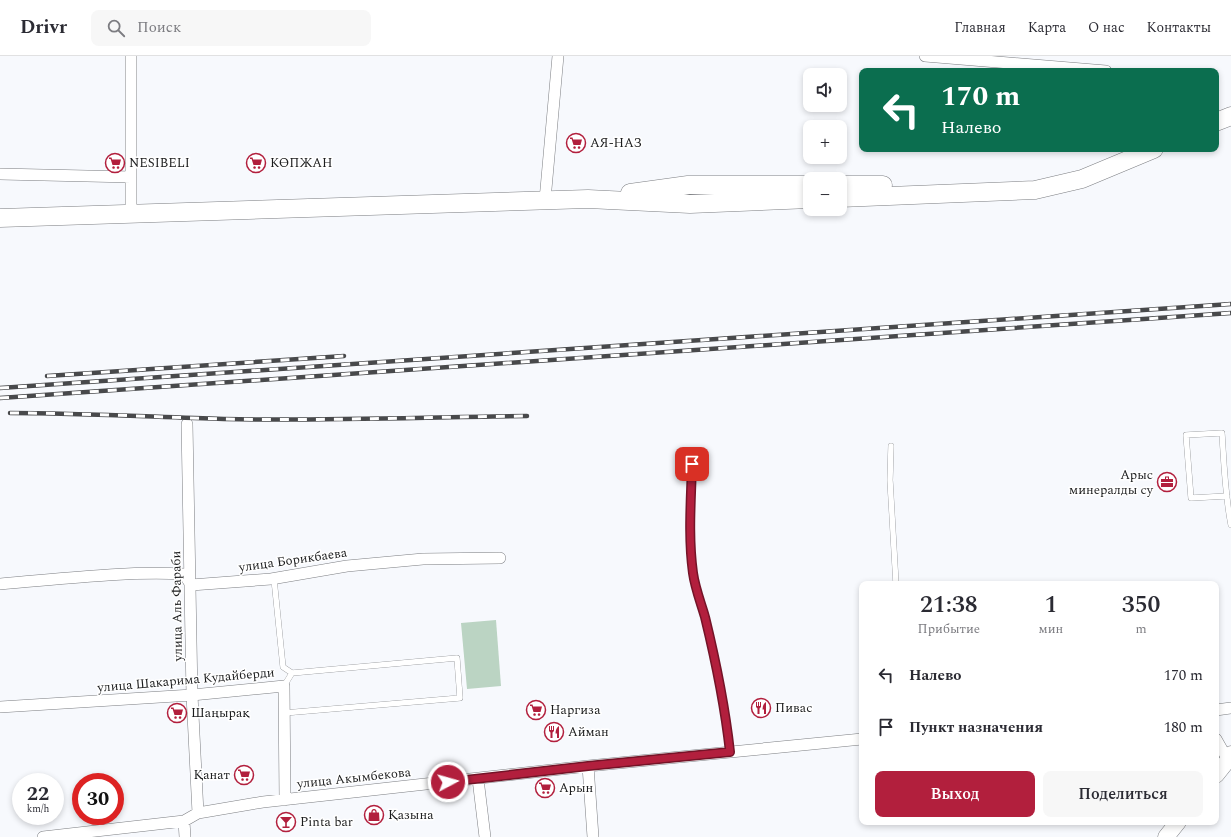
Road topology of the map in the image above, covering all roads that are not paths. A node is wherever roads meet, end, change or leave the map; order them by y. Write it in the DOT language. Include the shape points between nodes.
graph roads {
  1 [pos="131,56"];
  2 [pos="558,56"];
  3 [pos="925,56"];
  4 [pos="1070,68"];
  5 [pos="1231,116"];
  6 [pos="1219,121"];
  7 [pos="1147,152"];
  8 [pos="0,174"];
  9 [pos="131,177"];
  10 [pos="688,185"];
  11 [pos="803,185"];
  12 [pos="847,185"];
  13 [pos="989,192"];
  14 [pos="847,198"];
  15 [pos="588,199"];
  16 [pos="803,199"];
  17 [pos="545,200"];
  18 [pos="690,204"];
  19 [pos="131,213"];
  20 [pos="0,218"];
  21 [pos="188,424"];
  22 [pos="891,446"];
  23 [pos="697,452"];
  24 [pos="1227,496"];
  25 [pos="1231,525"];
  26 [pos="500,558"];
  27 [pos="274,579"];
  28 [pos="896,581"];
  29 [pos="0,584"];
  30 [pos="191,585"];
  31 [pos="292,673"];
  32 [pos="284,686"];
  33 [pos="192,695"];
  34 [pos="0,707"];
  35 [pos="1231,708"];
  36 [pos="1219,710"];
  37 [pos="284,713"];
  38 [pos="859,739"];
  39 [pos="1219,743"];
  40 [pos="730,752"];
  41 [pos="1230,759"];
  42 [pos="588,766"];
  43 [pos="1219,772"];
  44 [pos="478,778"];
  45 [pos="285,800"];
  46 [pos="198,813"];
  47 [pos="184,821"];
  48 [pos="43,837"];
  49 [pos="185,837"];
  50 [pos="485,837"];
  51 [pos="593,837"];
  1 -- 9 [label="street"];
  2 -- 17 [label="street"];
  3 -- 4 [label="street"];
  5 -- 6 [label="main road"];
  7 -- 13 [label="main road" via="1082,178 1035,190"];
  8 -- 9 [label="street"];
  9 -- 19 [label="street"];
  10 -- 11 [label="main road"];
  10 -- 15 [label="main road"];
  10 -- 18 [label="main road" via="683,191 683,198"];
  12 -- 13 [label="main road" via="941,184"];
  13 -- 14 [label="main road"];
  15 -- 17 [label="main road"];
  15 -- 18 [label="main road"];
  16 -- 18 [label="main road"];
  17 -- 19 [label="main road"];
  19 -- 20 [label="main road"];
  21 -- 30 [label="street, улица Аль Фараби"];
  22 -- 28 [label="lane" via="890,480"];
  23 -- 40 [label="lane" via="692,464 690,521 693,574 717,671"];
  24 -- 24 [label="lane" via="1222,433 1186,436 1191,498"];
  24 -- 25 [label="lane"];
  26 -- 27 [label="street, улица Борикбаева" via="423,559 347,566"];
  27 -- 30 [label="street, улица Борикбаева"];
  27 -- 31 [label="lane" via="283,667"];
  29 -- 30 [label="street" via="159,573 184,574"];
  30 -- 33 [label="street, улица Аль Фараби"];
  31 -- 32 [label="lane"];
  31 -- 37 [label="lane" via="457,658 460,698"];
  32 -- 33 [label="street, улица Шакарима Кудайберди"];
  32 -- 37 [label="street, улица Шакарима Кудайберди"];
  33 -- 34 [label="street, улица Шакарима Кудайберди"];
  33 -- 46 [label="street, улица Аль Фараби"];
  35 -- 36 [label="street"];
  37 -- 45 [label="street, улица Шакарима Кудайберди"];
  38 -- 40 [label="street, улица Акымбекова"];
  39 -- 41 [label="street"];
  40 -- 42 [label="street, улица Акымбекова"];
  41 -- 43 [label="main road"];
  42 -- 44 [label="street, улица Акымбекова"];
  42 -- 51 [label="street"];
  44 -- 45 [label="street, улица Акымбекова"];
  44 -- 50 [label="street"];
  45 -- 46 [label="street, улица Акымбекова"];
  46 -- 47 [label="street, улица Акымбекова"];
  47 -- 48 [label="street, улица Акымбекова"];
  47 -- 49 [label="street"];
}
